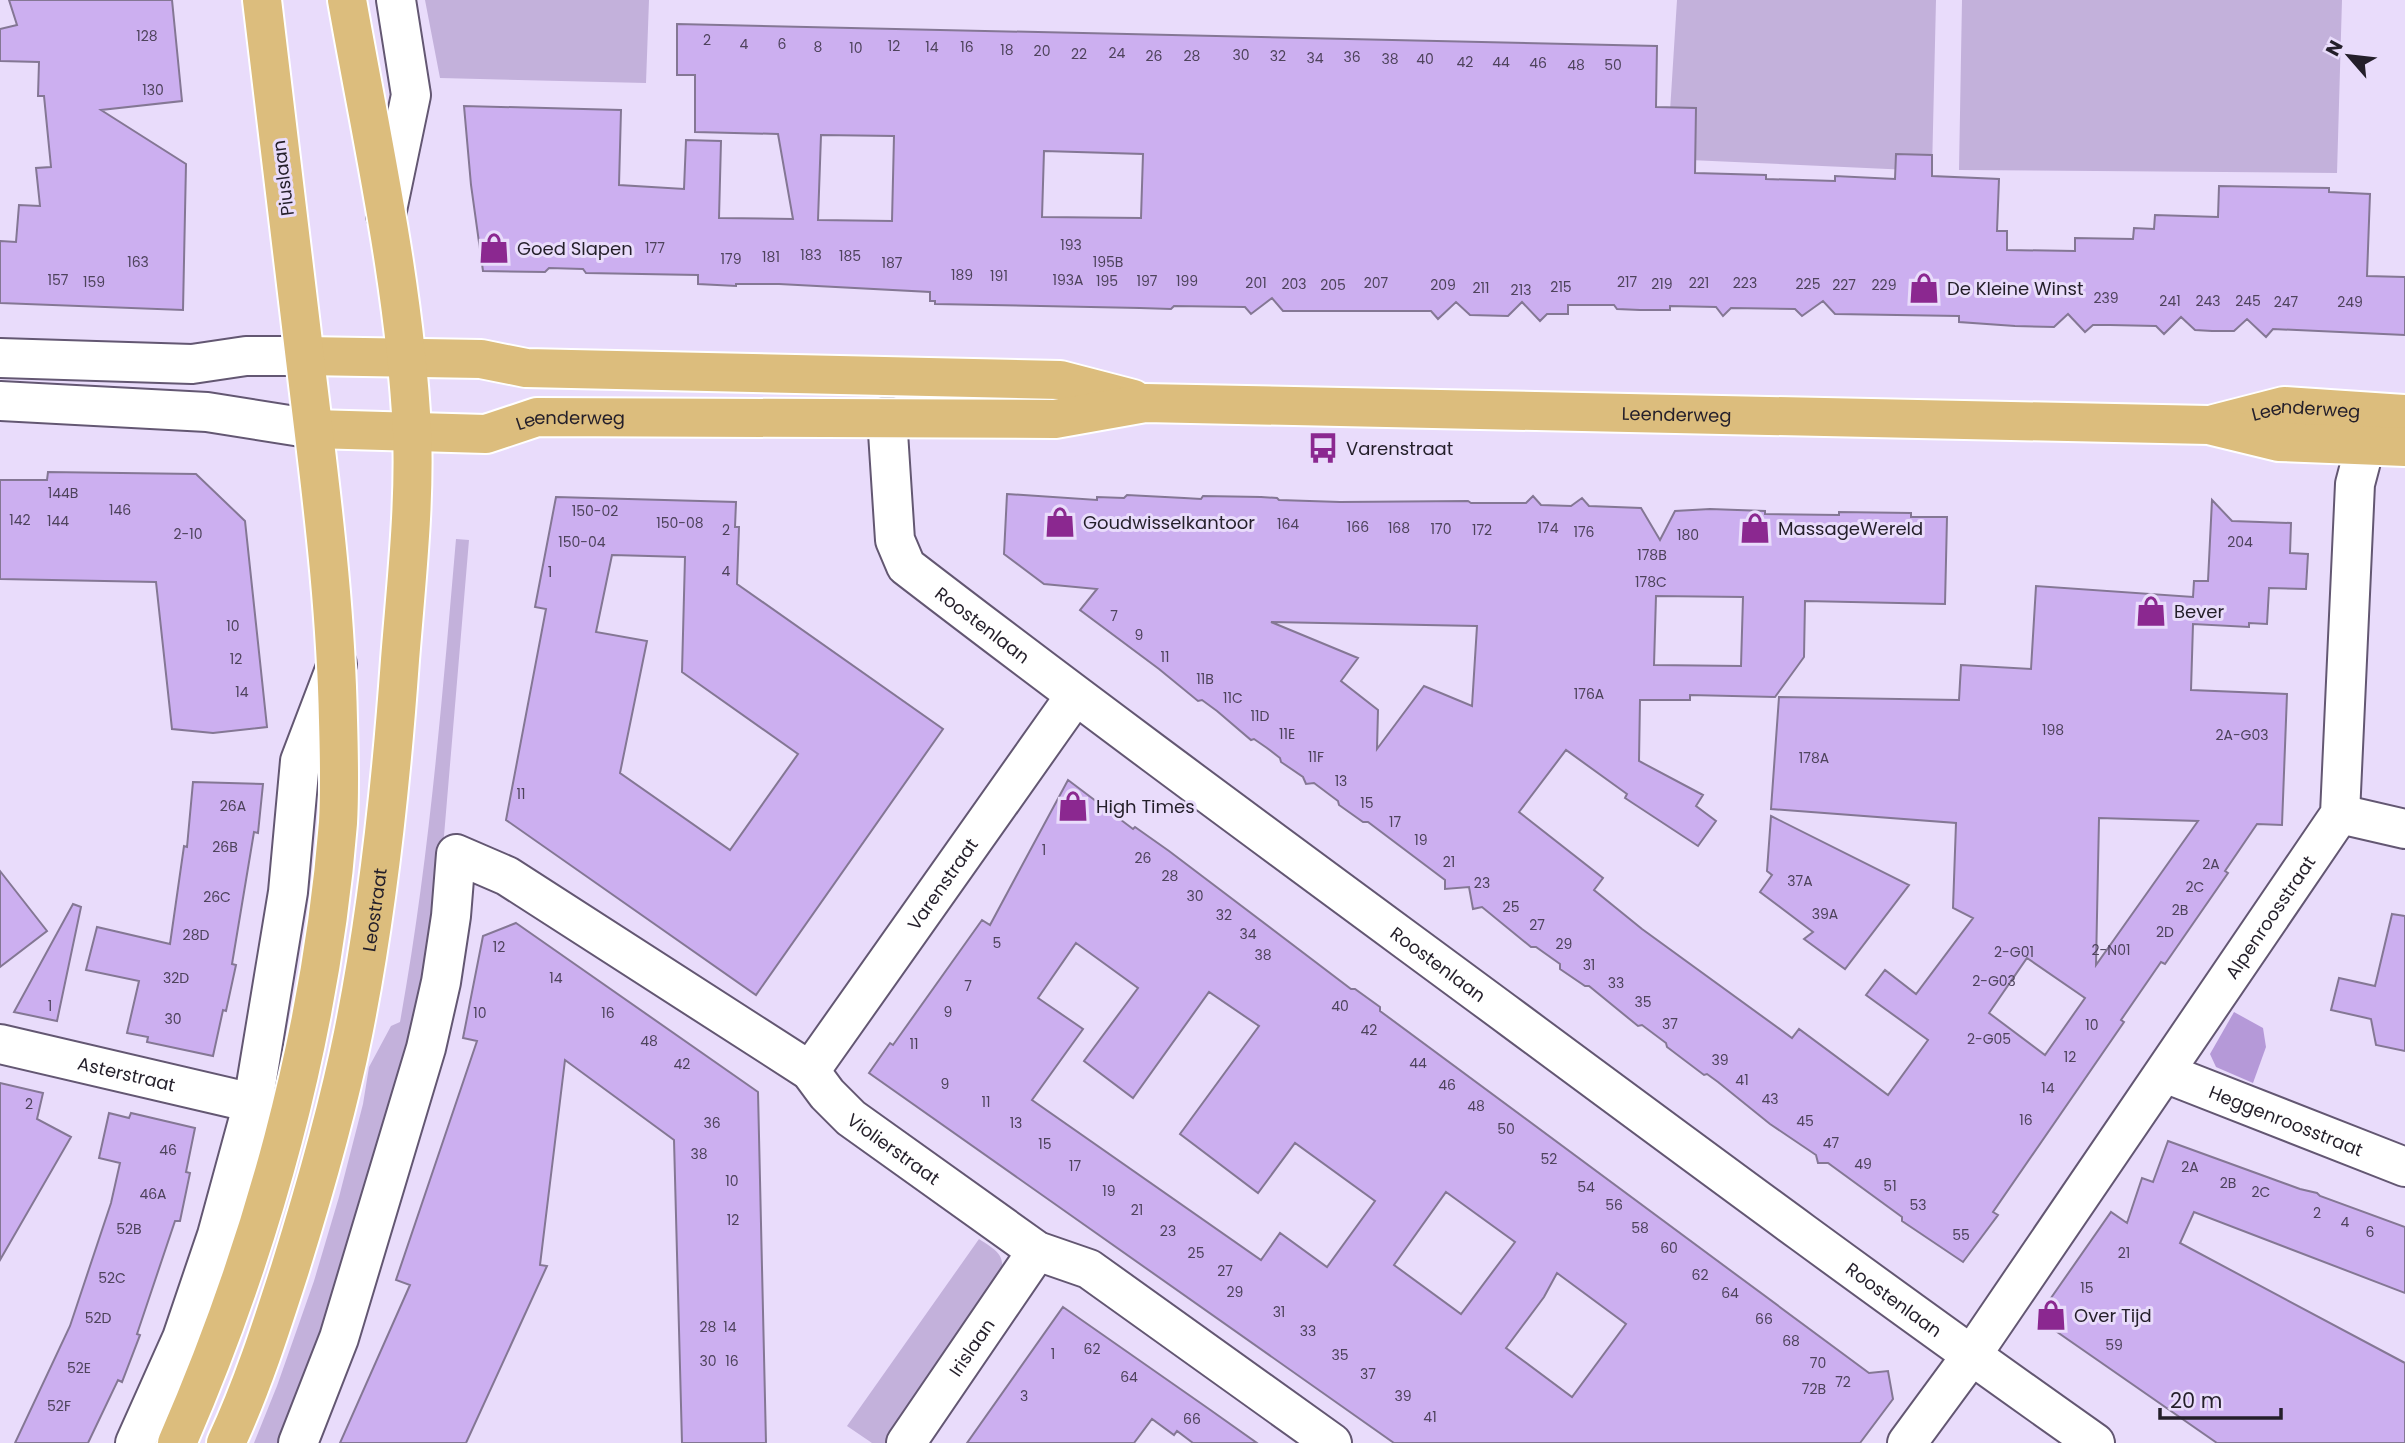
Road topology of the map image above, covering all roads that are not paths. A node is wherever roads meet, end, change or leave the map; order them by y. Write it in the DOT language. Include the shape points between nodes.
graph roads {
  1 [pos="262,0"];
  2 [pos="347,0"];
  3 [pos="396,0"];
  4 [pos="385,218"];
  5 [pos="305,356"];
  6 [pos="406,356"];
  7 [pos="0,358"];
  8 [pos="0,401"];
  9 [pos="1145,403"];
  10 [pos="887,417"];
  11 [pos="2379,423"];
  12 [pos="314,429"];
  13 [pos="412,433"];
  14 [pos="2405,447"];
  15 [pos="337,664"];
  16 [pos="1075,696"];
  17 [pos="2340,814"];
  18 [pos="2405,829"];
  19 [pos="0,1044"];
  20 [pos="810,1071"];
  21 [pos="2165,1073"];
  22 [pos="253,1103"];
  23 [pos="2405,1167"];
  24 [pos="1038,1251"];
  25 [pos="1970,1356"];
  26 [pos="135,1443"];
  27 [pos="177,1443"];
  28 [pos="226,1443"];
  29 [pos="298,1443"];
  30 [pos="906,1443"];
  31 [pos="1332,1443"];
  32 [pos="1908,1443"];
  33 [pos="2095,1443"];
  1 -- 5 [label="main road, Piuslaan"];
  2 -- 4 [label="main road"];
  3 -- 4 [label="street" via="411,96"];
  4 -- 6 [label="main road"];
  5 -- 6 [label="main road, Leenderweg"];
  5 -- 7 [label="street, Leenderweg" via="246,356 192,364"];
  5 -- 12 [label="main road"];
  6 -- 9 [label="main road, Leenderweg" via="481,359 526,368 1060,380"];
  6 -- 13 [label="main road, Leostraat"];
  8 -- 12 [label="street, Leenderweg" via="207,412"];
  9 -- 10 [label="main road, Leenderweg" via="1055,419"];
  9 -- 11 [label="main road, Leenderweg" via="2209,425 2284,406"];
  10 -- 13 [label="main road, Leenderweg" via="537,416 486,434"];
  10 -- 16 [label="street, Roostenlaan" via="895,540 906,566"];
  11 -- 14 [label="main road, Leenderweg"];
  11 -- 17 [label="street" via="2355,484"];
  12 -- 13 [label="main road, Leenderweg"];
  12 -- 15 [label="main road"];
  13 -- 28 [label="main road, Leostraat" via="394,745 360,997 333,1120 299,1239 262,1356"];
  15 -- 22 [label="street" via="300,761 288,892"];
  15 -- 27 [label="main road" via="338,820 324,945 309,1025 261,1217 227,1321"];
  16 -- 20 [label="street, Varenstraat"];
  16 -- 25 [label="street, Roostenlaan"];
  17 -- 18 [label="street"];
  17 -- 21 [label="street, Alpenroosstraat"];
  19 -- 22 [label="street, Asterstraat"];
  20 -- 24 [label="street, Violierstraat" via="851,1118"];
  20 -- 29 [label="street, Violierstraat" via="507,876 456,854 452,916 426,1048 339,1338"];
  21 -- 23 [label="street, Heggenroosstraat"];
  21 -- 25 [label="street, Alpenroosstraat"];
  22 -- 26 [label="street" via="217,1235 182,1338"];
  24 -- 30 [label="street, Irislaan"];
  24 -- 31 [label="street, Violierstraat" via="1089,1269"];
  25 -- 32 [label="street, Alpenroosstraat"];
  25 -- 33 [label="street, Roostenlaan"];
}
